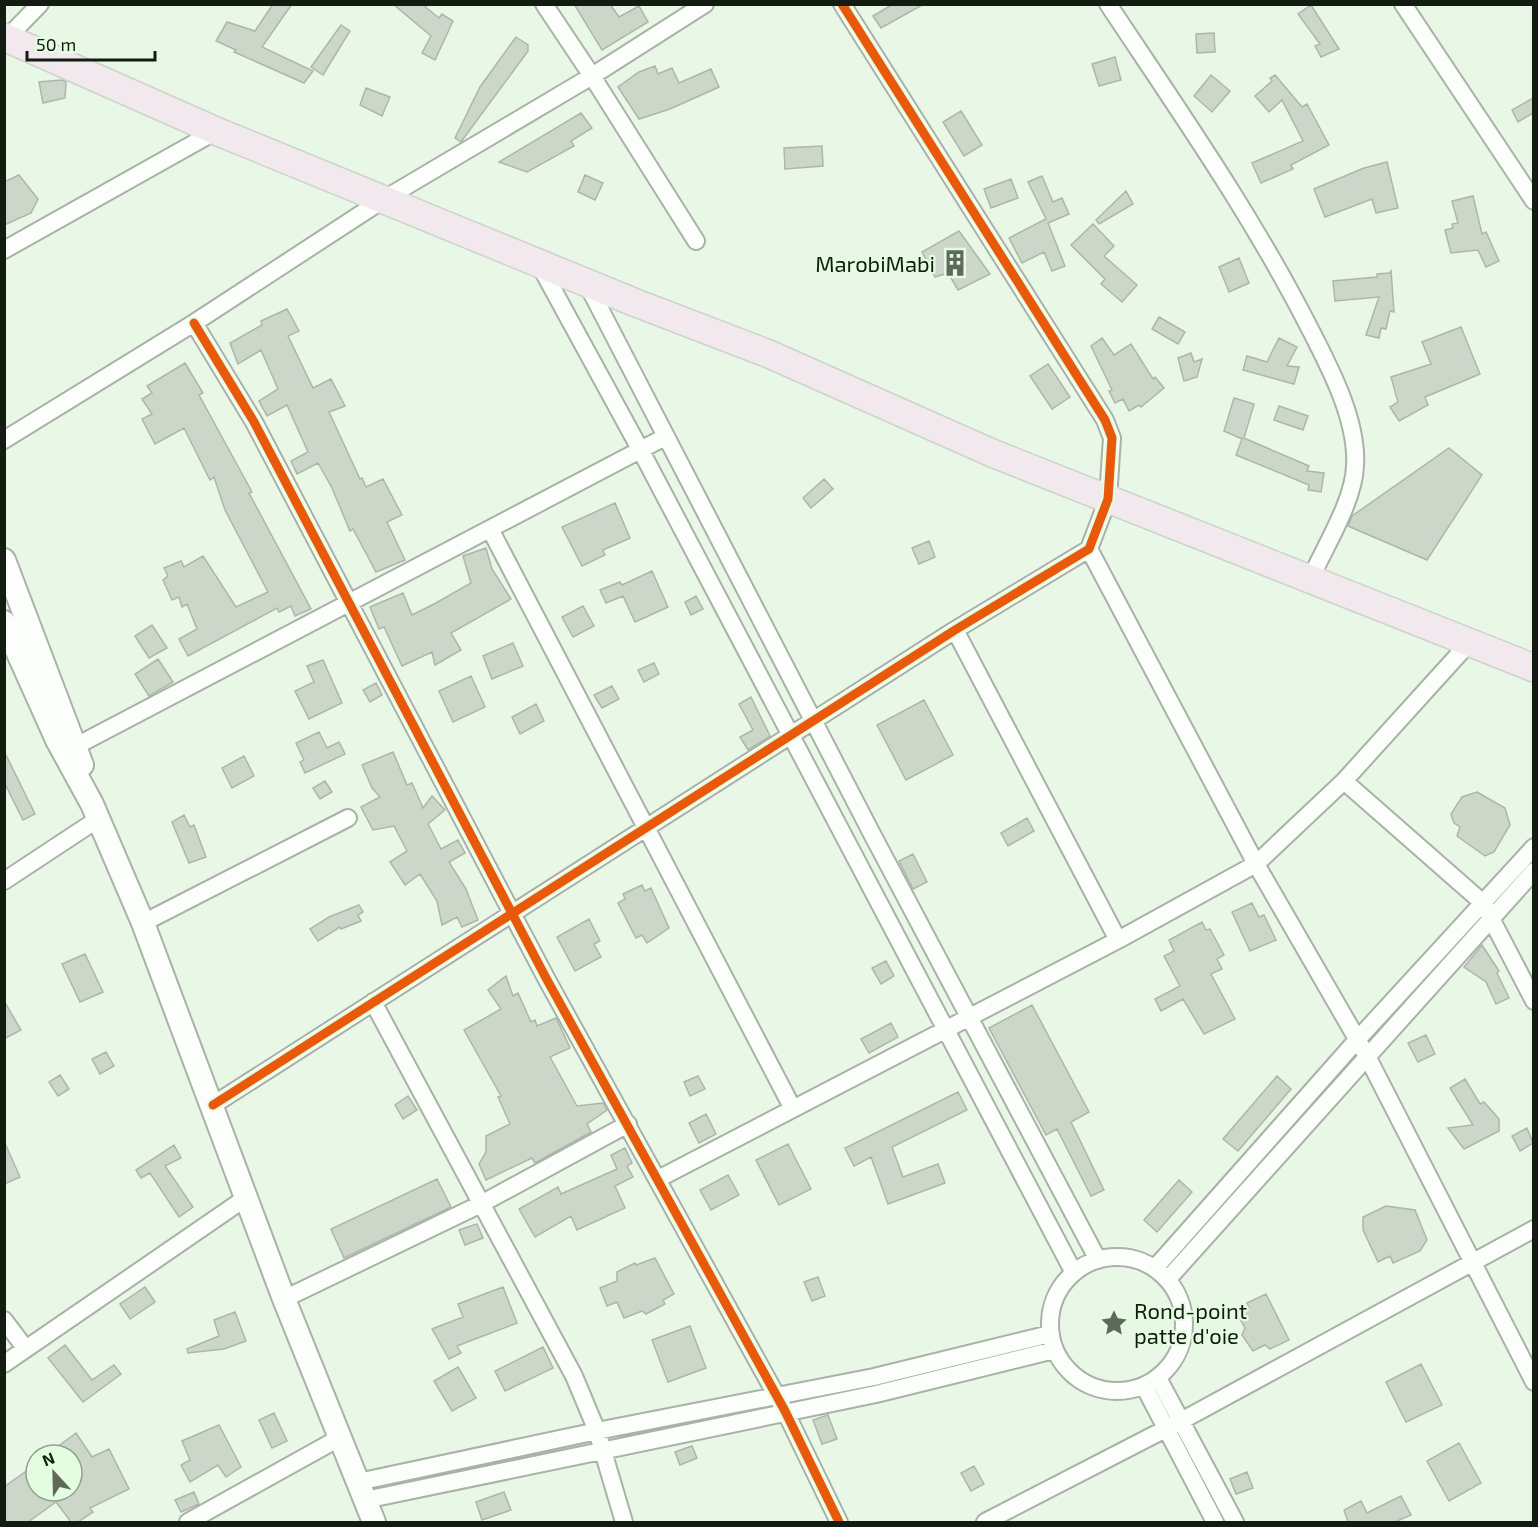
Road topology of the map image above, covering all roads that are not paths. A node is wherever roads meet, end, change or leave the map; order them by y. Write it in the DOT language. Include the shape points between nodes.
graph roads {
  1 [pos="40,4"];
  2 [pos="544,4"];
  3 [pos="705,4"];
  4 [pos="842,4"];
  5 [pos="1108,4"];
  6 [pos="1406,6"];
  7 [pos="5,43"];
  8 [pos="592,76"];
  9 [pos="216,131"];
  10 [pos="381,201"];
  11 [pos="1533,201"];
  12 [pos="696,241"];
  13 [pos="4,250"];
  14 [pos="539,264"];
  15 [pos="586,282"];
  16 [pos="194,323"];
  17 [pos="665,437"];
  18 [pos="4,440"];
  19 [pos="640,449"];
  20 [pos="1108,499"];
  21 [pos="490,529"];
  22 [pos="1089,549"];
  23 [pos="4,560"];
  24 [pos="1310,580"];
  25 [pos="349,604"];
  26 [pos="4,622"];
  27 [pos="955,630"];
  28 [pos="1469,643"];
  29 [pos="14,661"];
  30 [pos="1533,668"];
  31 [pos="814,720"];
  32 [pos="790,736"];
  33 [pos="76,746"];
  34 [pos="1344,781"];
  35 [pos="95,812"];
  36 [pos="348,818"];
  37 [pos="645,828"];
  38 [pos="1533,847"];
  39 [pos="1256,864"];
  40 [pos="1533,872"];
  41 [pos="4,882"];
  42 [pos="1487,910"];
  43 [pos="512,913"];
  44 [pos="143,923"];
  45 [pos="1118,940"];
  46 [pos="1533,1001"];
  47 [pos="373,1002"];
  48 [pos="969,1017"];
  49 [pos="947,1028"];
  50 [pos="1357,1040"];
  51 [pos="1368,1058"];
  52 [pos="213,1105"];
  53 [pos="793,1109"];
  54 [pos="628,1124"];
  55 [pos="658,1179"];
  56 [pos="247,1197"];
  57 [pos="481,1204"];
  58 [pos="1533,1229"];
  59 [pos="1098,1260"];
  60 [pos="1471,1262"];
  61 [pos="1074,1273"];
  62 [pos="1161,1274"];
  63 [pos="284,1299"];
  64 [pos="4,1320"];
  65 [pos="1052,1342"];
  66 [pos="26,1349"];
  67 [pos="4,1364"];
  68 [pos="1151,1382"];
  69 [pos="1533,1382"];
  70 [pos="781,1404"];
  71 [pos="1174,1425"];
  72 [pos="597,1431"];
  73 [pos="341,1437"];
  74 [pos="600,1450"];
  75 [pos="361,1491"];
  76 [pos="1013,1516"];
  77 [pos="188,1522"];
  78 [pos="374,1522"];
  79 [pos="624,1522"];
  80 [pos="839,1522"];
  81 [pos="985,1522"];
  82 [pos="1215,1522"];
  83 [pos="1235,1522"];
  1 -- 7 [label="street"];
  2 -- 8 [label="street"];
  3 -- 8 [label="street"];
  4 -- 20 [label="street" via="1105,420 1112,438"];
  5 -- 24 [label="street" via="1238,200 1336,381 1356,467 1347,499"];
  6 -- 11 [label="street"];
  7 -- 9 [label="highway"];
  8 -- 10 [label="street"];
  8 -- 12 [label="street"];
  9 -- 10 [label="highway"];
  9 -- 13 [label="street"];
  10 -- 14 [label="highway"];
  10 -- 16 [label="street"];
  14 -- 15 [label="highway"];
  14 -- 19 [label="street"];
  15 -- 17 [label="street"];
  15 -- 20 [label="highway" via="769,354 992,453"];
  16 -- 18 [label="street"];
  16 -- 25 [label="street" via="254,422"];
  17 -- 19 [label="street"];
  17 -- 31 [label="street"];
  19 -- 21 [label="street"];
  19 -- 32 [label="street"];
  20 -- 22 [label="street"];
  20 -- 24 [label="highway"];
  21 -- 25 [label="street"];
  21 -- 37 [label="street"];
  22 -- 27 [label="street"];
  22 -- 39 [label="street"];
  23 -- 33 [label="main road"];
  24 -- 28 [label="highway"];
  25 -- 33 [label="street"];
  25 -- 43 [label="street"];
  26 -- 29 [label="main road"];
  27 -- 31 [label="street"];
  27 -- 45 [label="street"];
  28 -- 30 [label="highway"];
  28 -- 34 [label="street"];
  29 -- 35 [label="main road"];
  31 -- 32 [label="street"];
  31 -- 48 [label="street"];
  32 -- 37 [label="street"];
  32 -- 49 [label="street"];
  33 -- 35 [label="main road"];
  34 -- 39 [label="street"];
  34 -- 42 [label="street"];
  35 -- 41 [label="street"];
  35 -- 44 [label="main road"];
  36 -- 44 [label="street"];
  37 -- 43 [label="street"];
  37 -- 53 [label="street"];
  38 -- 42 [label="street"];
  39 -- 45 [label="street"];
  39 -- 50 [label="street"];
  40 -- 42 [label="street"];
  42 -- 46 [label="street"];
  42 -- 50 [label="street"];
  42 -- 51 [label="street"];
  43 -- 47 [label="street"];
  43 -- 54 [label="street"];
  44 -- 52 [label="main road"];
  45 -- 48 [label="street"];
  47 -- 52 [label="street"];
  47 -- 57 [label="street"];
  48 -- 49 [label="street"];
  48 -- 59 [label="street"];
  49 -- 53 [label="street"];
  49 -- 61 [label="street"];
  50 -- 51 [label="street"];
  50 -- 62 [label="street"];
  51 -- 60 [label="street"];
  51 -- 62 [label="street"];
  52 -- 56 [label="main road"];
  53 -- 55 [label="street"];
  54 -- 55 [label="street"];
  54 -- 57 [label="street"];
  55 -- 70 [label="street"];
  56 -- 63 [label="main road"];
  56 -- 66 [label="street"];
  57 -- 63 [label="street"];
  57 -- 72 [label="street" via="573,1376"];
  58 -- 60 [label="street"];
  59 -- 61 [label="street"];
  59 -- 62 [label="street" via="1127,1258"];
  60 -- 69 [label="street"];
  60 -- 71 [label="street"];
  61 -- 65 [label="street" via="1054,1300 1050,1317"];
  62 -- 68 [label="street" via="1179,1298 1185,1319 1182,1341 1173,1361"];
  63 -- 73 [label="main road"];
  64 -- 66 [label="street"];
  65 -- 68 [label="street" via="1065,1368 1082,1382 1102,1390 1123,1392"];
  65 -- 70 [label="street" via="874,1377"];
  66 -- 67 [label="street"];
  68 -- 71 [label="street"];
  70 -- 72 [label="street"];
  70 -- 74 [label="street"];
  70 -- 80 [label="street"];
  71 -- 76 [label="street"];
  71 -- 82 [label="street"];
  71 -- 83 [label="street"];
  72 -- 74 [label="street"];
  72 -- 75 [label="street"];
  73 -- 75 [label="main road"];
  73 -- 77 [label="street"];
  74 -- 75 [label="street"];
  74 -- 79 [label="street"];
  75 -- 78 [label="main road"];
  76 -- 81 [label="street"];
}
